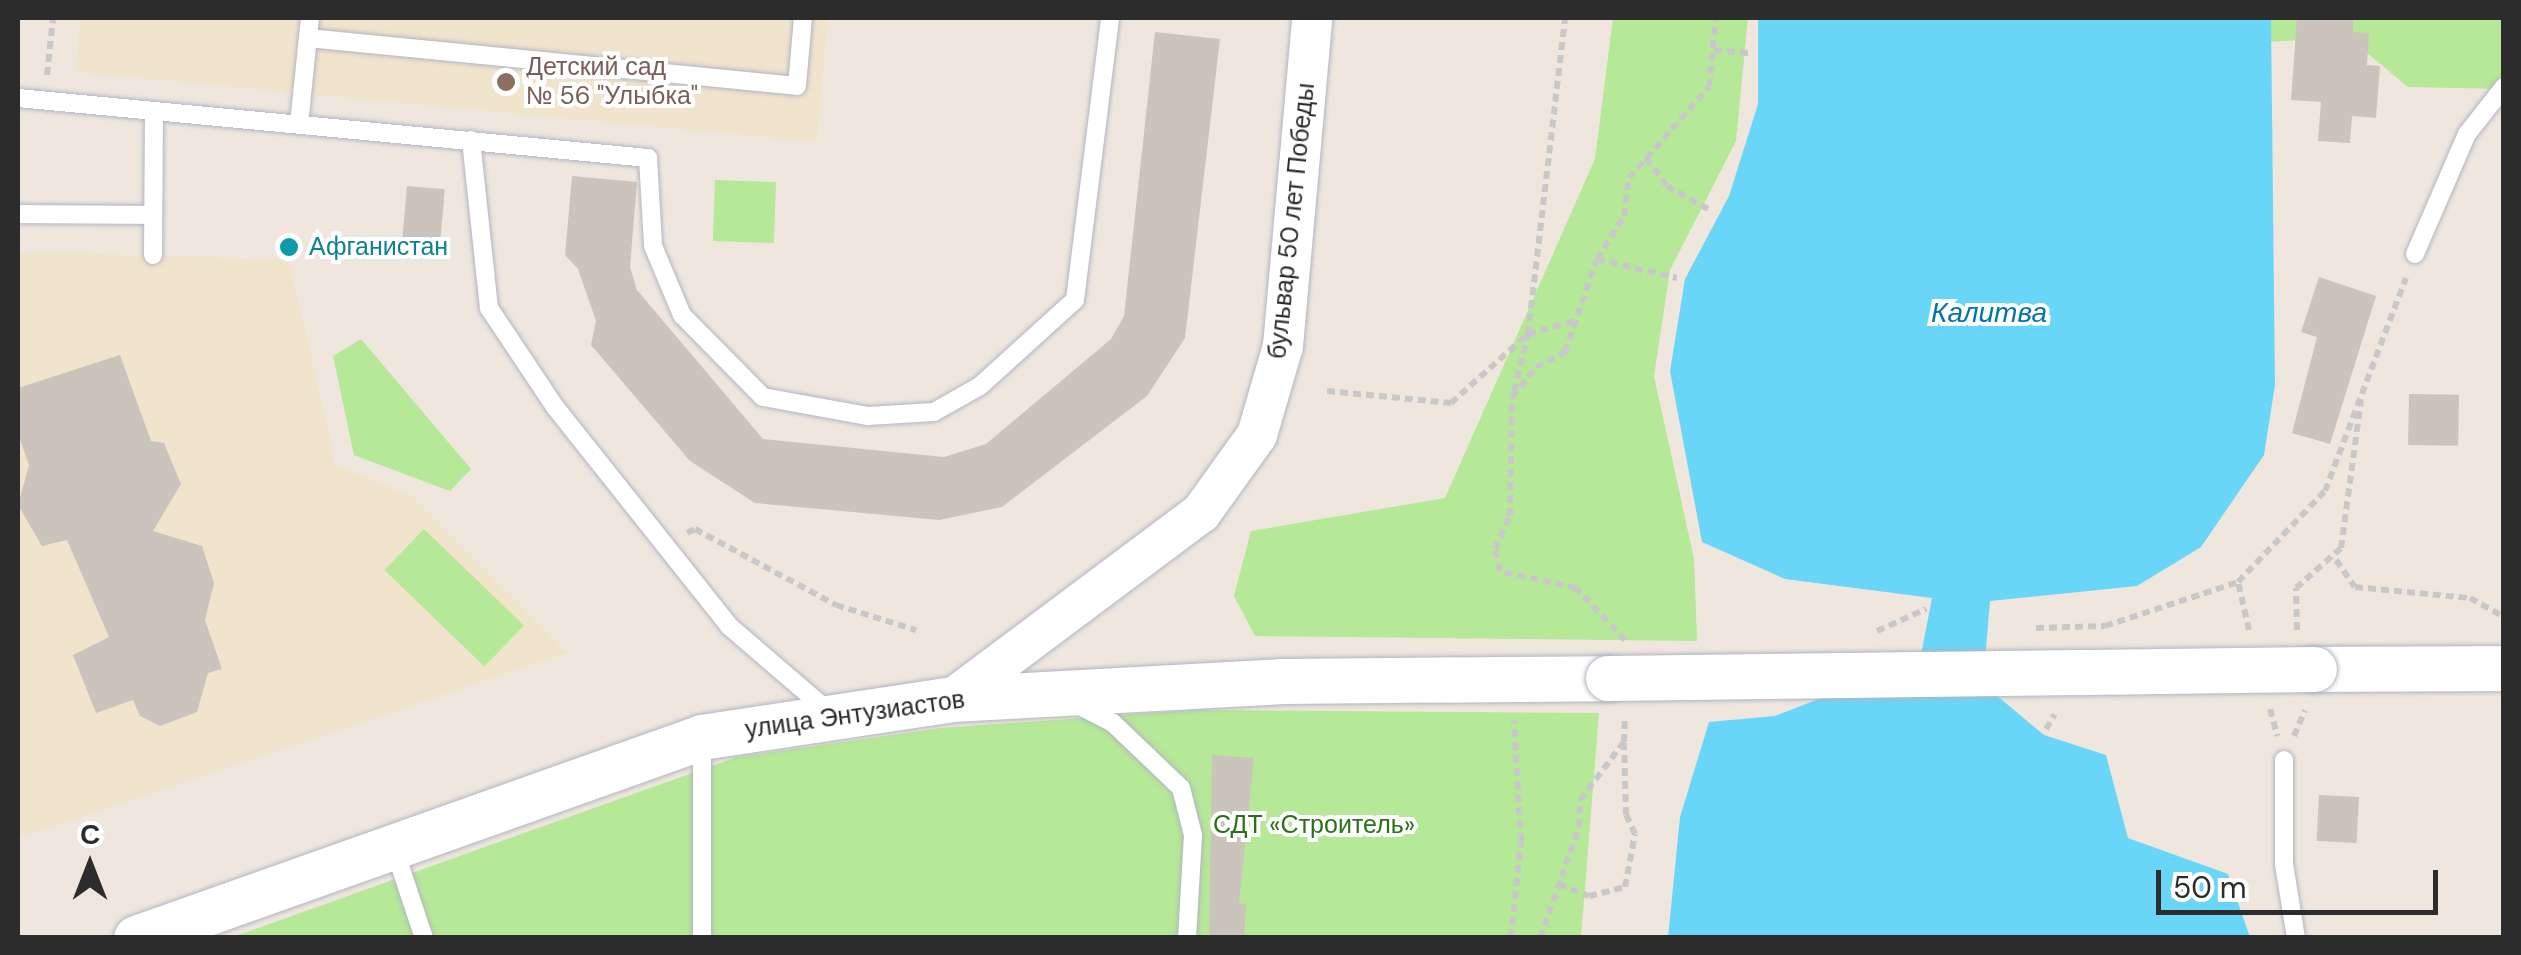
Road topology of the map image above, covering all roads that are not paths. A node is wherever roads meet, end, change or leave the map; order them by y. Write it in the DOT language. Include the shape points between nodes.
graph roads {
  1 [pos="310,18"];
  2 [pos="803,18"];
  3 [pos="1110,18"];
  4 [pos="1312,18"];
  5 [pos="308,38"];
  6 [pos="2504,87"];
  7 [pos="18,98"];
  8 [pos="154,110"];
  9 [pos="300,124"];
  10 [pos="472,140"];
  11 [pos="18,214"];
  12 [pos="153,215"];
  13 [pos="2416,254"];
  14 [pos="153,256"];
  15 [pos="2504,668"];
  16 [pos="1056,694"];
  17 [pos="952,699"];
  18 [pos="836,718"];
  19 [pos="702,737"];
  20 [pos="2284,760"];
  21 [pos="392,843"];
  22 [pos="136,938"];
  23 [pos="424,938"];
  24 [pos="702,938"];
  25 [pos="1187,938"];
  26 [pos="2296,938"];
  1 -- 5 [label="lane"];
  2 -- 5 [label="lane" via="797,86"];
  3 -- 10 [label="lane" via="1076,300 980,386 934,412 868,416 762,397 682,315 653,246 648,158"];
  4 -- 17 [label="street, бульвар 50 лет Победы" via="1284,346 1258,435 1201,512"];
  5 -- 9 [label="lane"];
  6 -- 13 [label="lane" via="2468,134"];
  7 -- 8 [label="lane"];
  8 -- 9 [label="lane"];
  8 -- 12 [label="lane"];
  9 -- 10 [label="lane"];
  10 -- 18 [label="lane" via="489,308 730,626"];
  11 -- 12 [label="lane"];
  12 -- 14 [label="lane"];
  15 -- 16 [label="main road, улица Энтузиастов, bridge" via="1280,680"];
  16 -- 17 [label="main road, улица Энтузиастов"];
  16 -- 25 [label="lane" via="1113,723 1181,788 1193,835"];
  17 -- 18 [label="main road, улица Энтузиастов"];
  18 -- 19 [label="main road, улица Энтузиастов"];
  19 -- 21 [label="main road, улица Энтузиастов"];
  19 -- 24 [label="lane"];
  20 -- 26 [label="lane" via="2284,864"];
  21 -- 22 [label="main road, улица Энтузиастов"];
  21 -- 23 [label="lane"];
}
